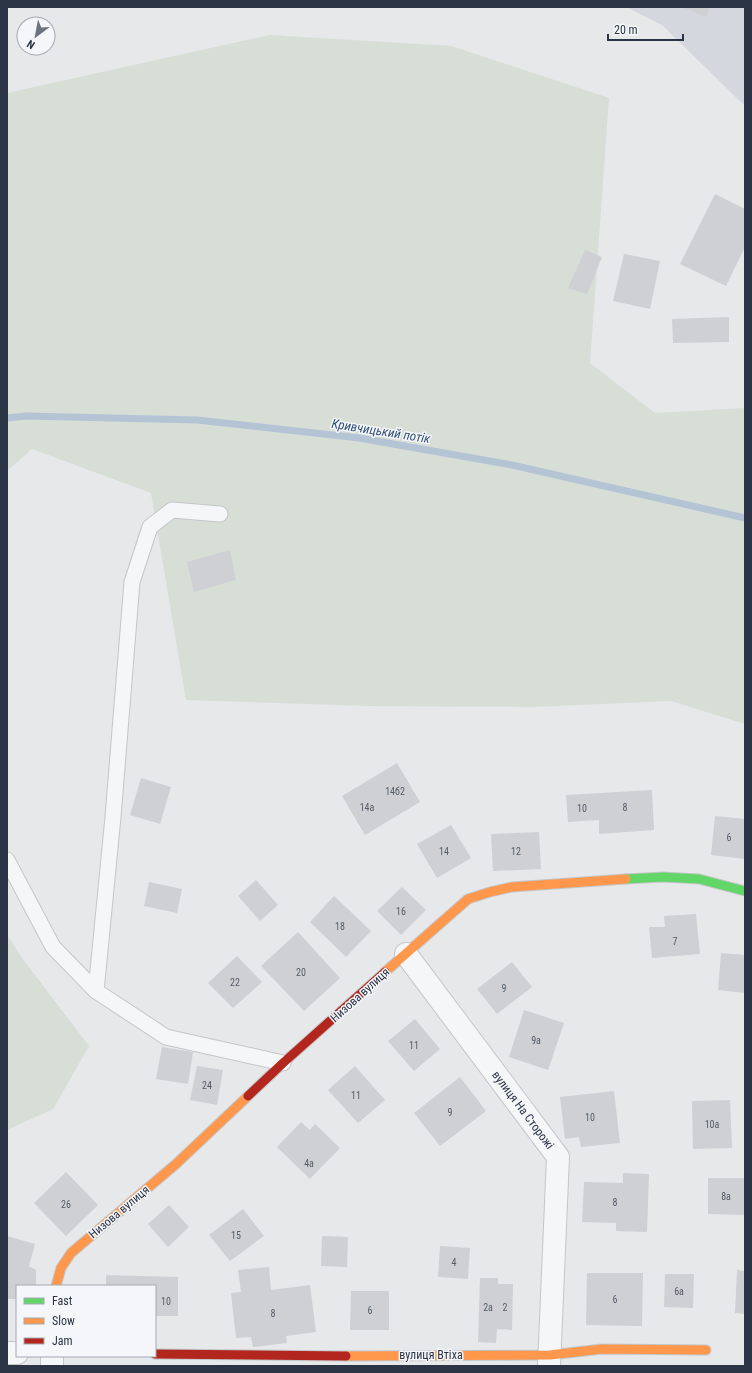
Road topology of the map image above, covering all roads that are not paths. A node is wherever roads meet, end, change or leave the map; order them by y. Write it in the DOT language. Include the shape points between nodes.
graph roads {
  1 [pos="220,514"];
  2 [pos="7,860"];
  3 [pos="745,891"];
  4 [pos="406,954"];
  5 [pos="96,990"];
  6 [pos="283,1063"];
  7 [pos="56,1285"];
  8 [pos="706,1350"];
  9 [pos="156,1354"];
  10 [pos="550,1360"];
  1 -- 5 [label="lane" via="172,510 150,527 132,582"];
  2 -- 5 [label="lane" via="53,947"];
  3 -- 4 [label="street, Низова вулиця" via="699,879 663,877 512,887 468,899"];
  4 -- 6 [label="street, Низова вулиця"];
  4 -- 10 [label="street, вулиця На Сторожі" via="558,1157"];
  5 -- 6 [label="lane" via="166,1037"];
  6 -- 7 [label="street, Низова вулиця" via="176,1164 71,1253 61,1265"];
  8 -- 10 [label="street, вулиця Втіха" via="602,1349"];
  9 -- 10 [label="street, вулиця Втіха"];
}
